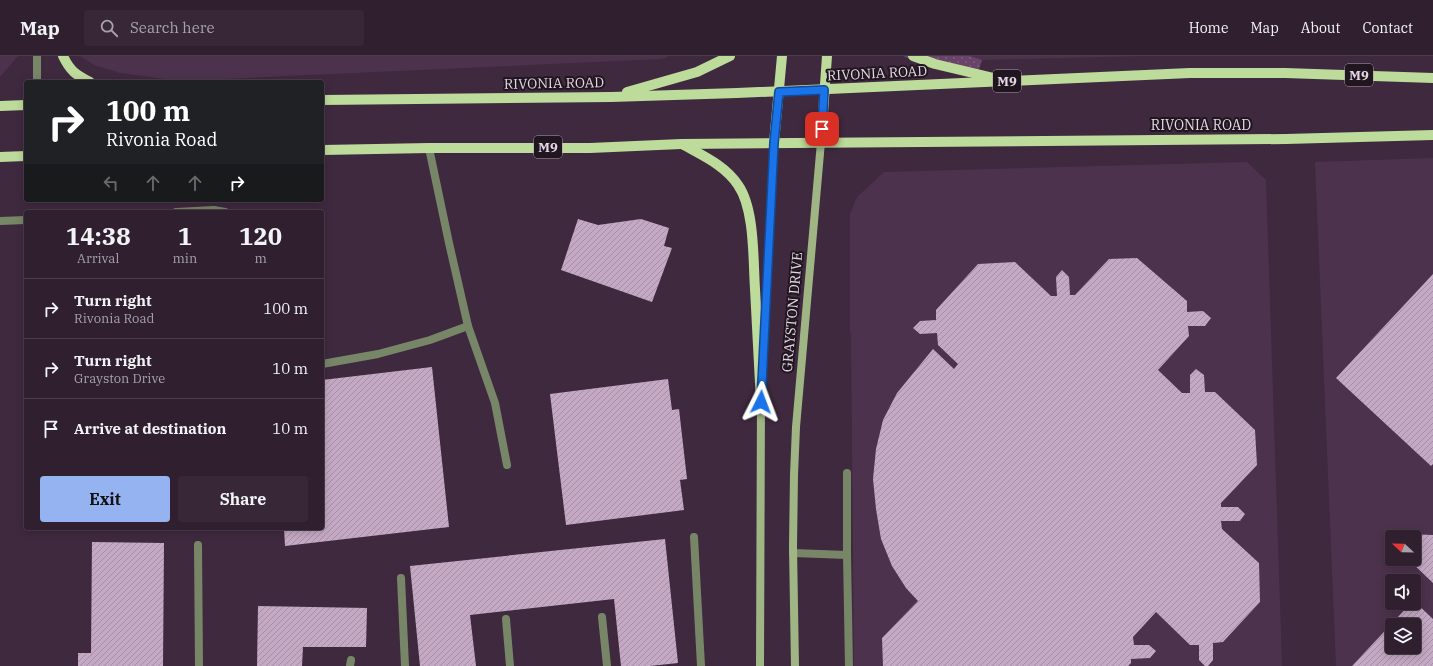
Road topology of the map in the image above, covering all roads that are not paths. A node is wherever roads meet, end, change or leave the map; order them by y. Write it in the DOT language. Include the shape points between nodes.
graph roads {
  1 [pos="36,56"];
  2 [pos="63,56"];
  3 [pos="730,56"];
  4 [pos="782,56"];
  5 [pos="827,56"];
  6 [pos="913,56"];
  7 [pos="1433,78"];
  8 [pos="37,80"];
  9 [pos="86,80"];
  10 [pos="1007,81"];
  11 [pos="824,90"];
  12 [pos="779,92"];
  13 [pos="611,97"];
  14 [pos="324,100"];
  15 [pos="24,105"];
  16 [pos="0,106"];
  17 [pos="1433,135"];
  18 [pos="821,142"];
  19 [pos="774,143"];
  20 [pos="680,144"];
  21 [pos="429,148"];
  22 [pos="324,150"];
  23 [pos="24,156"];
  24 [pos="0,157"];
  25 [pos="24,220"];
  26 [pos="0,221"];
  27 [pos="468,326"];
  28 [pos="324,364"];
  29 [pos="761,402"];
  30 [pos="507,465"];
  31 [pos="847,473"];
  32 [pos="694,537"];
  33 [pos="198,546"];
  34 [pos="793,553"];
  35 [pos="847,555"];
  36 [pos="401,578"];
  37 [pos="602,617"];
  38 [pos="506,619"];
  39 [pos="199,666"];
  40 [pos="405,666"];
  41 [pos="510,666"];
  42 [pos="607,666"];
  43 [pos="701,666"];
  44 [pos="760,666"];
  45 [pos="795,666"];
  46 [pos="849,666"];
  1 -- 8 [label="street"];
  2 -- 9 [label="main road" via="75,75"];
  3 -- 13 [label="main road" via="697,72"];
  4 -- 12 [label="main road, GRAYSTON DRIVE"];
  5 -- 11 [label="main road, GRAYSTON DRIVE"];
  6 -- 10 [label="main road" via="935,64"];
  7 -- 10 [label="main road, RIVONIA ROAD / M9" via="1190,73"];
  10 -- 11 [label="main road, RIVONIA ROAD / M9"];
  11 -- 12 [label="main road, RIVONIA ROAD / M9"];
  11 -- 18 [label="main road, GRAYSTON DRIVE"];
  12 -- 13 [label="main road, RIVONIA ROAD / M9"];
  12 -- 19 [label="main road, GRAYSTON DRIVE"];
  13 -- 14 [label="main road, RIVONIA ROAD / M9"];
  15 -- 16 [label="main road"];
  17 -- 18 [label="main road, RIVONIA ROAD / M9" via="1286,139"];
  18 -- 19 [label="main road, RIVONIA ROAD / M9"];
  18 -- 34 [label="main road, GRAYSTON DRIVE" via="796,427"];
  19 -- 20 [label="main road, RIVONIA ROAD / M9"];
  19 -- 29 [label="main road, GRAYSTON DRIVE"];
  20 -- 21 [label="main road, RIVONIA ROAD / M9" via="590,148"];
  20 -- 29 [label="main road" via="726,172 737,183 745,200 751,230"];
  21 -- 22 [label="main road, RIVONIA ROAD / M9"];
  21 -- 27 [label="street"];
  23 -- 24 [label="main road"];
  25 -- 26 [label="street"];
  27 -- 28 [label="street" via="430,340 385,352"];
  27 -- 30 [label="street" via="495,403"];
  29 -- 44 [label="main road, GRAYSTON DRIVE"];
  31 -- 35 [label="street"];
  32 -- 43 [label="street"];
  33 -- 39 [label="street"];
  34 -- 35 [label="street"];
  34 -- 45 [label="main road, GRAYSTON DRIVE"];
  35 -- 46 [label="street"];
  36 -- 40 [label="street"];
  37 -- 42 [label="street"];
  38 -- 41 [label="street"];
}
